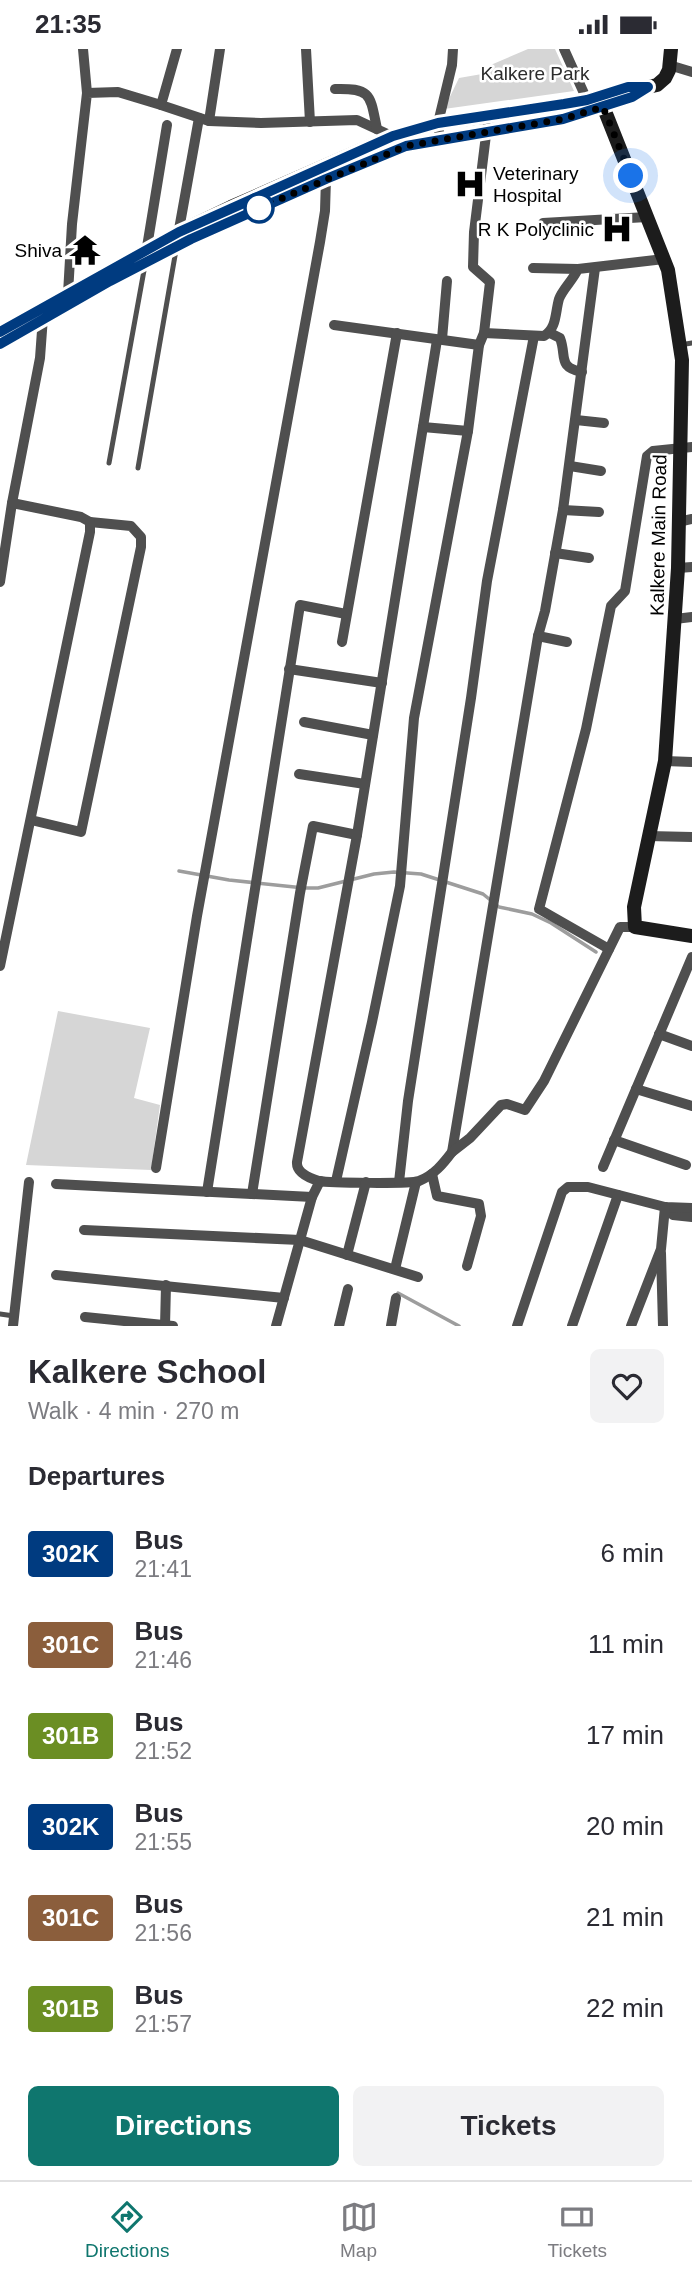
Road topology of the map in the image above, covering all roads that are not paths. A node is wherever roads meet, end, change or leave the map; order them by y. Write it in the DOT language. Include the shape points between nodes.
graph roads {
  1 [pos="83,49"];
  2 [pos="177,49"];
  3 [pos="220,49"];
  4 [pos="306,49"];
  5 [pos="453,49"];
  6 [pos="564,49"];
  7 [pos="671,49"];
  8 [pos="669,65"];
  9 [pos="692,72"];
  10 [pos="335,89"];
  11 [pos="87,93"];
  12 [pos="597,101"];
  13 [pos="161,105"];
  14 [pos="488,116"];
  15 [pos="204,120"];
  16 [pos="310,122"];
  17 [pos="438,123"];
  18 [pos="167,125"];
  19 [pos="377,129"];
  20 [pos="487,132"];
  21 [pos="393,136"];
  22 [pos="440,140"];
  23 [pos="406,146"];
  24 [pos="326,179"];
  25 [pos="648,217"];
  26 [pos="543,223"];
  27 [pos="178,239"];
  28 [pos="146,257"];
  29 [pos="664,259"];
  30 [pos="533,268"];
  31 [pos="595,268"];
  32 [pos="578,269"];
  33 [pos="447,281"];
  34 [pos="68,294"];
  35 [pos="42,314"];
  36 [pos="334,325"];
  37 [pos="0,332"];
  38 [pos="397,333"];
  39 [pos="484,333"];
  40 [pos="550,333"];
  41 [pos="534,336"];
  42 [pos="440,340"];
  43 [pos="0,344"];
  44 [pos="686,344"];
  45 [pos="479,345"];
  46 [pos="582,372"];
  47 [pos="686,399"];
  48 [pos="576,420"];
  49 [pos="604,423"];
  50 [pos="686,425"];
  51 [pos="423,427"];
  52 [pos="468,431"];
  53 [pos="686,448"];
  54 [pos="109,463"];
  55 [pos="570,466"];
  56 [pos="138,468"];
  57 [pos="601,471"];
  58 [pos="12,503"];
  59 [pos="564,510"];
  60 [pos="599,512"];
  61 [pos="90,521"];
  62 [pos="685,521"];
  63 [pos="555,553"];
  64 [pos="589,558"];
  65 [pos="685,568"];
  66 [pos="0,582"];
  67 [pos="346,614"];
  68 [pos="692,617"];
  69 [pos="675,619"];
  70 [pos="538,636"];
  71 [pos="342,642"];
  72 [pos="567,642"];
  73 [pos="289,669"];
  74 [pos="382,683"];
  75 [pos="304,722"];
  76 [pos="373,734"];
  77 [pos="665,761"];
  78 [pos="692,762"];
  79 [pos="299,774"];
  80 [pos="365,784"];
  81 [pos="31,820"];
  82 [pos="357,835"];
  83 [pos="649,836"];
  84 [pos="692,837"];
  85 [pos="635,927"];
  86 [pos="692,936"];
  87 [pos="609,949"];
  88 [pos="692,957"];
  89 [pos="0,966"];
  90 [pos="689,974"];
  91 [pos="659,1034"];
  92 [pos="692,1046"];
  93 [pos="636,1089"];
  94 [pos="692,1106"];
  95 [pos="614,1140"];
  96 [pos="452,1152"];
  97 [pos="686,1165"];
  98 [pos="603,1167"];
  99 [pos="156,1168"];
  100 [pos="432,1174"];
  101 [pos="320,1181"];
  102 [pos="336,1181"];
  103 [pos="29,1182"];
  104 [pos="366,1182"];
  105 [pos="399,1182"];
  106 [pos="416,1182"];
  107 [pos="57,1184"];
  108 [pos="207,1192"];
  109 [pos="252,1194"];
  110 [pos="618,1195"];
  111 [pos="312,1197"];
  112 [pos="665,1207"];
  113 [pos="692,1207"];
  114 [pos="692,1217"];
  115 [pos="83,1230"];
  116 [pos="300,1240"];
  117 [pos="661,1249"];
  118 [pos="347,1255"];
  119 [pos="467,1266"];
  120 [pos="395,1269"];
  121 [pos="57,1275"];
  122 [pos="418,1277"];
  123 [pos="166,1285"];
  124 [pos="348,1289"];
  125 [pos="284,1298"];
  126 [pos="396,1298"];
  127 [pos="0,1314"];
  128 [pos="85,1317"];
  129 [pos="14,1321"];
  130 [pos="168,1326"];
  131 [pos="276,1326"];
  132 [pos="339,1326"];
  133 [pos="391,1326"];
  134 [pos="516,1326"];
  135 [pos="572,1326"];
  136 [pos="631,1326"];
  137 [pos="663,1326"];
  1 -- 11 [label="street"];
  2 -- 13 [label="street"];
  3 -- 15 [label="street"];
  4 -- 16 [label="street"];
  5 -- 17 [label="street"];
  6 -- 12 [label="street"];
  7 -- 8 [label="main road"];
  8 -- 9 [label="street"];
  8 -- 12 [label="main road" via="661,82 632,97"];
  10 -- 19 [label="street" via="363,91 371,102"];
  11 -- 13 [label="street" via="118,92"];
  11 -- 34 [label="street"];
  12 -- 14 [label="main road"];
  12 -- 20 [label="main road" via="563,119"];
  12 -- 25 [label="main road, Kalkere Main Road"];
  13 -- 15 [label="street"];
  14 -- 17 [label="main road"];
  14 -- 20 [label="street"];
  15 -- 16 [label="street"];
  15 -- 27 [label="street"];
  16 -- 19 [label="street" via="357,120"];
  17 -- 21 [label="main road"];
  17 -- 22 [label="street"];
  18 -- 28 [label="street"];
  19 -- 21 [label="street"];
  20 -- 22 [label="main road"];
  20 -- 39 [label="street" via="473,267 490,282"];
  21 -- 23 [label="street"];
  21 -- 27 [label="main road"];
  22 -- 23 [label="main road"];
  23 -- 24 [label="main road"];
  24 -- 27 [label="main road"];
  24 -- 99 [label="street" via="320,242 197,916"];
  25 -- 26 [label="street"];
  25 -- 29 [label="main road, Kalkere Main Road"];
  27 -- 28 [label="main road"];
  27 -- 56 [label="lane"];
  28 -- 34 [label="main road"];
  28 -- 35 [label="main road"];
  28 -- 54 [label="lane"];
  29 -- 31 [label="street"];
  29 -- 44 [label="main road, Kalkere Main Road"];
  30 -- 32 [label="street"];
  31 -- 32 [label="street"];
  31 -- 46 [label="street"];
  32 -- 40 [label="street" via="559,296"];
  33 -- 42 [label="street"];
  34 -- 35 [label="main road"];
  35 -- 37 [label="main road"];
  35 -- 43 [label="main road"];
  35 -- 58 [label="street" via="40,358"];
  36 -- 38 [label="street"];
  38 -- 42 [label="street"];
  38 -- 67 [label="street"];
  39 -- 41 [label="street"];
  39 -- 45 [label="street"];
  40 -- 41 [label="street"];
  40 -- 46 [label="street" via="560,338 565,364"];
  41 -- 105 [label="street" via="486,581"];
  42 -- 45 [label="street"];
  42 -- 51 [label="street"];
  44 -- 47 [label="main road, Kalkere Main Road" via="682,360"];
  45 -- 52 [label="street"];
  46 -- 48 [label="street"];
  47 -- 50 [label="main road, Kalkere Main Road"];
  48 -- 49 [label="street"];
  48 -- 55 [label="street"];
  50 -- 53 [label="main road, Kalkere Main Road"];
  51 -- 52 [label="street"];
  51 -- 74 [label="street"];
  52 -- 102 [label="street" via="414,718 400,886"];
  53 -- 62 [label="main road, Kalkere Main Road"];
  53 -- 87 [label="street" via="653,451 647,456 625,591 611,606 586,729 539,909"];
  55 -- 57 [label="street"];
  55 -- 59 [label="street"];
  58 -- 61 [label="street"];
  58 -- 66 [label="street"];
  59 -- 60 [label="street"];
  59 -- 63 [label="street"];
  61 -- 81 [label="street"];
  61 -- 81 [label="street" via="131,526 141,537 141,547 81,832"];
  62 -- 65 [label="main road, Kalkere Main Road"];
  63 -- 64 [label="street"];
  63 -- 70 [label="street"];
  65 -- 69 [label="main road, Kalkere Main Road"];
  67 -- 71 [label="street"];
  67 -- 73 [label="street" via="299,605"];
  68 -- 69 [label="street"];
  69 -- 77 [label="main road, Kalkere Main Road"];
  70 -- 72 [label="street"];
  70 -- 96 [label="street"];
  73 -- 74 [label="street"];
  73 -- 108 [label="street"];
  74 -- 76 [label="street"];
  75 -- 76 [label="street"];
  76 -- 80 [label="street"];
  77 -- 78 [label="street"];
  77 -- 83 [label="main road, Kalkere Main Road"];
  79 -- 80 [label="street"];
  80 -- 82 [label="street"];
  81 -- 89 [label="street"];
  82 -- 101 [label="street" via="296,1167"];
  82 -- 109 [label="street" via="313,826"];
  83 -- 84 [label="street"];
  83 -- 85 [label="main road, Kalkere Main Road" via="634,908"];
  85 -- 86 [label="main road"];
  85 -- 87 [label="street" via="620,927"];
  87 -- 96 [label="street" via="525,1110 501,1105"];
  88 -- 90 [label="street"];
  90 -- 91 [label="street"];
  91 -- 92 [label="street"];
  91 -- 93 [label="street"];
  93 -- 94 [label="street"];
  93 -- 95 [label="street"];
  95 -- 97 [label="street"];
  95 -- 98 [label="street"];
  96 -- 100 [label="street"];
  100 -- 106 [label="street"];
  100 -- 119 [label="street" via="437,1196 479,1204 481,1216"];
  101 -- 102 [label="street"];
  101 -- 111 [label="street"];
  102 -- 104 [label="street"];
  103 -- 129 [label="street"];
  104 -- 105 [label="street"];
  104 -- 118 [label="street"];
  105 -- 106 [label="street"];
  106 -- 120 [label="street"];
  107 -- 108 [label="street"];
  108 -- 109 [label="street"];
  109 -- 111 [label="street"];
  110 -- 112 [label="street"];
  110 -- 134 [label="street" via="576,1186 562,1192"];
  110 -- 135 [label="street"];
  111 -- 116 [label="street"];
  112 -- 113 [label="street"];
  112 -- 114 [label="street" via="673,1215"];
  112 -- 117 [label="street"];
  115 -- 116 [label="street"];
  116 -- 118 [label="street"];
  116 -- 125 [label="street"];
  117 -- 136 [label="street"];
  117 -- 137 [label="street"];
  118 -- 120 [label="street"];
  120 -- 122 [label="street"];
  121 -- 123 [label="street"];
  123 -- 125 [label="street"];
  123 -- 130 [label="street"];
  124 -- 132 [label="street"];
  125 -- 131 [label="street"];
  126 -- 133 [label="street"];
  127 -- 129 [label="lane"];
  128 -- 130 [label="street"];
}
